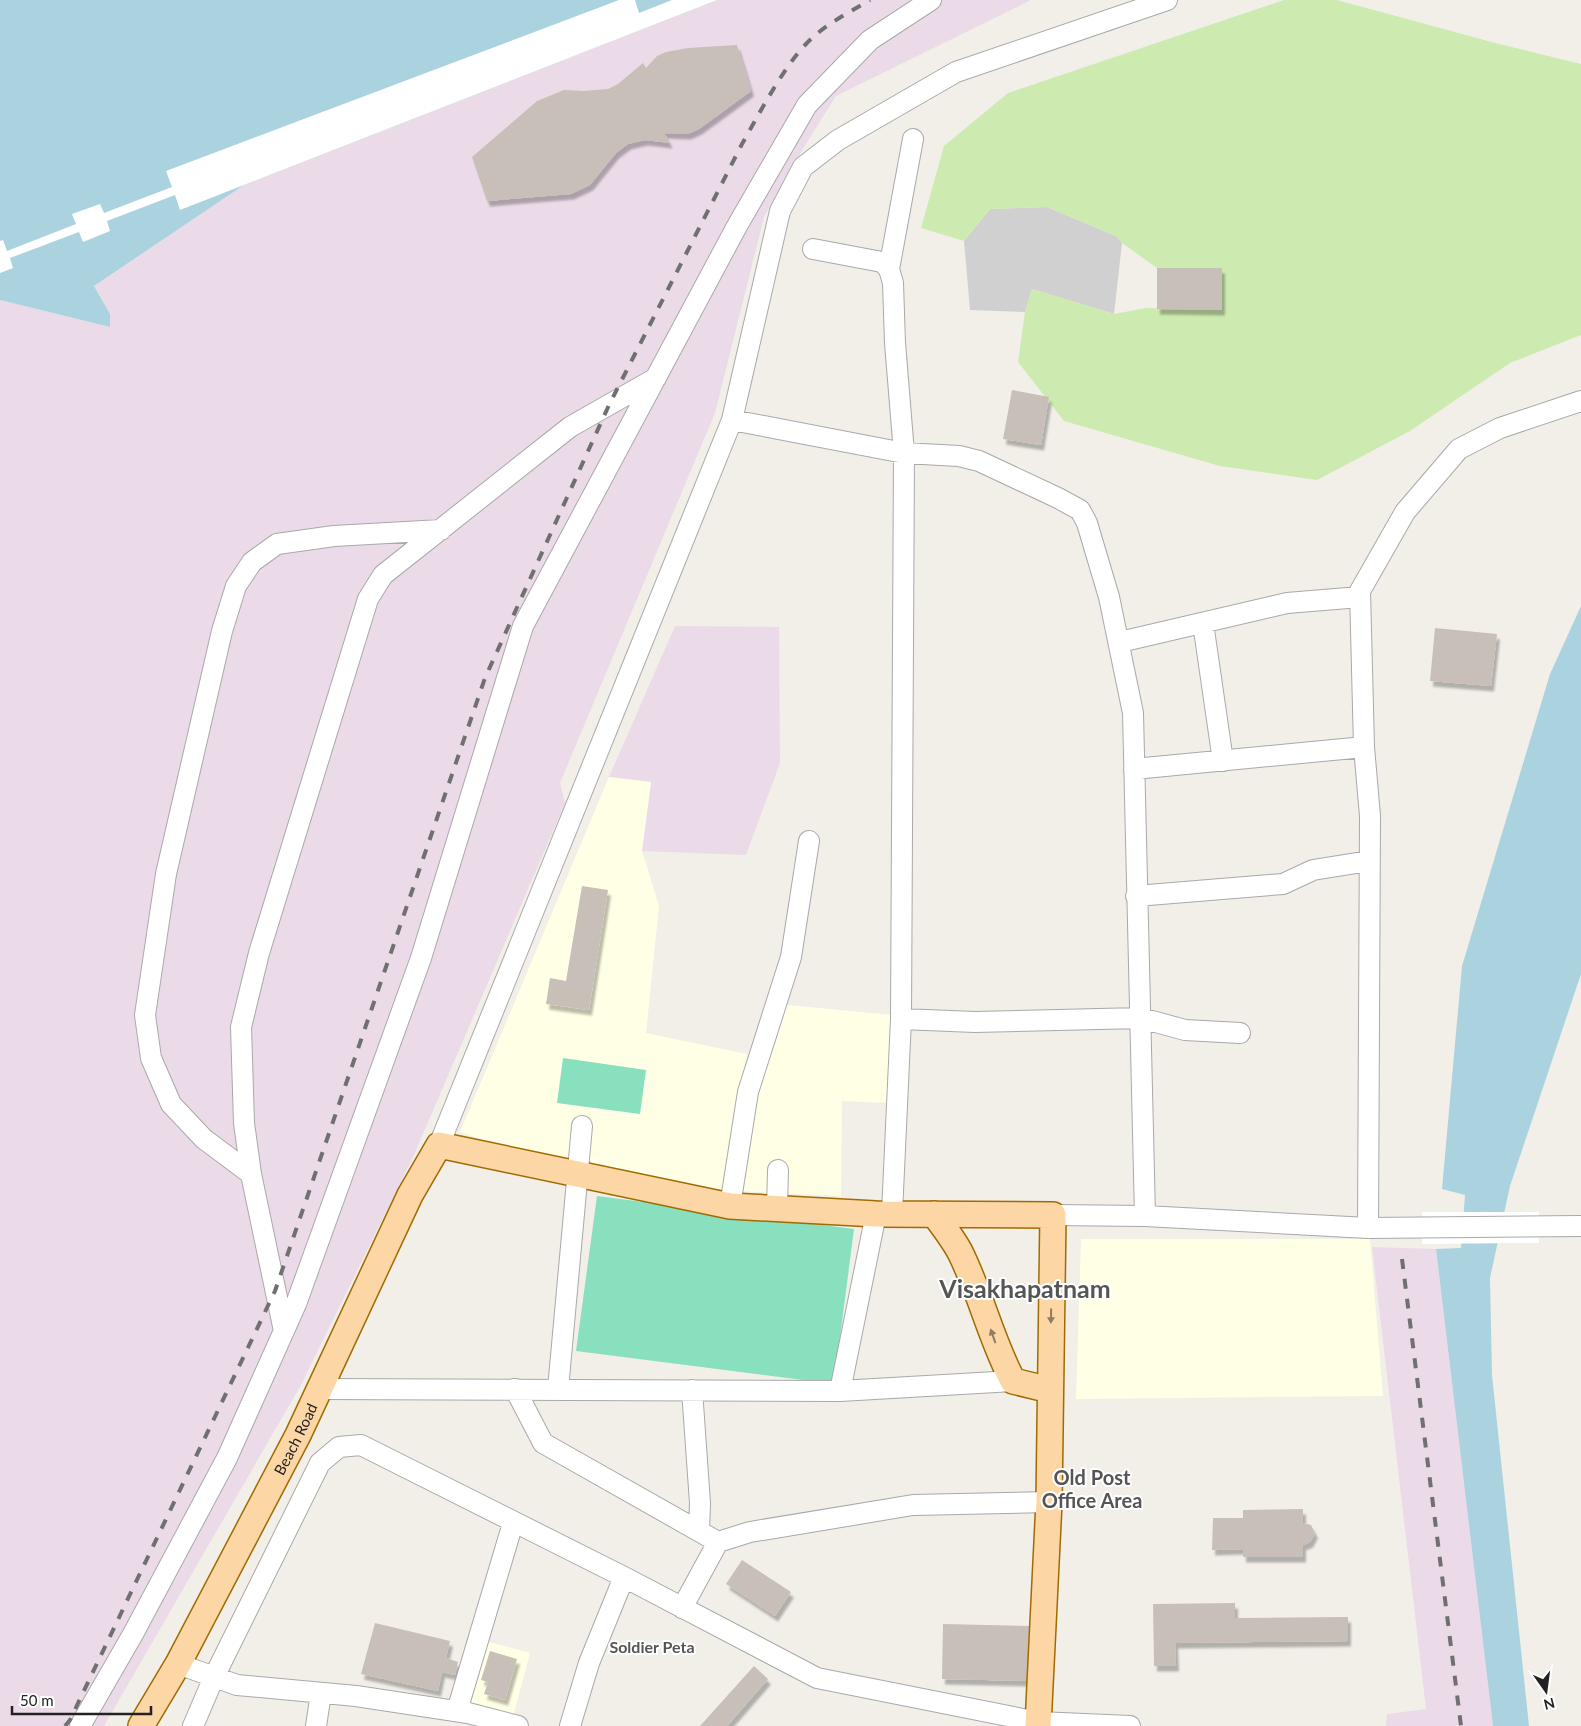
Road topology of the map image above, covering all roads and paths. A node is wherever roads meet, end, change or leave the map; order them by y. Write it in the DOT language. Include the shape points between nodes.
graph roads {
  1 [pos="931,0"];
  2 [pos="1167,0"];
  3 [pos="913,139"];
  4 [pos="813,249"];
  5 [pos="889,269"];
  6 [pos="657,377"];
  7 [pos="1581,401"];
  8 [pos="732,420"];
  9 [pos="904,453"];
  10 [pos="441,530"];
  11 [pos="1360,597"];
  12 [pos="1203,623"];
  13 [pos="1120,642"];
  14 [pos="1364,748"];
  15 [pos="1223,761"];
  16 [pos="1134,769"];
  17 [pos="809,841"];
  18 [pos="1369,861"];
  19 [pos="1136,896"];
  20 [pos="1141,1018"];
  21 [pos="901,1019"];
  22 [pos="1240,1033"];
  23 [pos="582,1126"];
  24 [pos="439,1145"];
  25 [pos="778,1170"];
  26 [pos="251,1174"];
  27 [pos="578,1175"];
  28 [pos="730,1206"];
  29 [pos="777,1208"];
  30 [pos="884,1214"];
  31 [pos="934,1214"];
  32 [pos="1053,1215"];
  33 [pos="1145,1216"];
  34 [pos="1581,1226"];
  35 [pos="1368,1228"];
  36 [pos="284,1331"];
  37 [pos="1013,1381"];
  38 [pos="320,1389"];
  39 [pos="515,1389"];
  40 [pos="558,1389"];
  41 [pos="692,1390"];
  42 [pos="1050,1390"];
  43 [pos="840,1391"];
  44 [pos="1049,1502"];
  45 [pos="513,1523"];
  46 [pos="699,1531"];
  47 [pos="718,1542"];
  48 [pos="624,1576"];
  49 [pos="682,1608"];
  50 [pos="178,1664"];
  51 [pos="214,1677"];
  52 [pos="321,1693"];
  53 [pos="463,1717"];
  54 [pos="1038,1724"];
  55 [pos="80,1726"];
  56 [pos="141,1726"];
  57 [pos="193,1726"];
  58 [pos="316,1726"];
  59 [pos="518,1726"];
  60 [pos="570,1726"];
  61 [pos="1130,1726"];
  1 -- 6 [label="street" via="870,40 807,105 737,226"];
  2 -- 8 [label="street" via="956,72 838,140 803,167 780,211"];
  3 -- 5 [label="street"];
  4 -- 5 [label="street" via="882,262"];
  5 -- 9 [label="street" via="893,283"];
  6 -- 10 [label="street" via="570,427"];
  6 -- 36 [label="street" via="523,626 422,958"];
  7 -- 11 [label="street" via="1500,428 1459,449 1404,512 1360,591"];
  8 -- 9 [label="street"];
  8 -- 24 [label="street"];
  9 -- 13 [label="street" via="959,456 979,461 1080,510 1088,523"];
  9 -- 21 [label="street"];
  10 -- 26 [label="street" via="383,575 368,599 259,952 241,1027 244,1123"];
  10 -- 26 [label="street" via="334,536 277,544 252,562 236,586 222,631 166,874 145,1014 151,1058 170,1104 204,1139"];
  11 -- 12 [label="street" via="1287,603"];
  11 -- 14 [label="street"];
  12 -- 13 [label="street"];
  12 -- 15 [label="street"];
  13 -- 16 [label="street" via="1133,713"];
  14 -- 15 [label="street"];
  14 -- 18 [label="street" via="1370,816"];
  15 -- 16 [label="street"];
  16 -- 19 [label="street"];
  17 -- 28 [label="street" via="791,957 748,1092"];
  18 -- 19 [label="street" via="1312,870 1283,884"];
  18 -- 35 [label="street"];
  19 -- 20 [label="street"];
  20 -- 21 [label="street" via="975,1022"];
  20 -- 22 [label="street" via="1185,1030"];
  20 -- 33 [label="street"];
  21 -- 30 [label="street"];
  23 -- 27 [label="street"];
  24 -- 27 [label="main road"];
  24 -- 38 [label="main road, Beach Road" via="410,1195"];
  25 -- 29 [label="street"];
  26 -- 36 [label="street"];
  27 -- 28 [label="main road"];
  27 -- 40 [label="street"];
  28 -- 29 [label="main road"];
  29 -- 30 [label="main road"];
  30 -- 31 [label="main road"];
  30 -- 43 [label="street"];
  31 -- 32 [label="main road"];
  37 -- 31 [label="main road, one-way" via="960,1251"];
  32 -- 33 [label="street"];
  32 -- 42 [label="main road, one-way"];
  33 -- 35 [label="street"];
  34 -- 35 [label="street"];
  36 -- 55 [label="street" via="227,1458"];
  37 -- 42 [label="main road"];
  37 -- 43 [label="street"];
  38 -- 39 [label="street"];
  38 -- 50 [label="main road, Beach Road"];
  39 -- 40 [label="street"];
  39 -- 46 [label="street" via="544,1443"];
  40 -- 41 [label="street"];
  41 -- 43 [label="street"];
  41 -- 46 [label="street"];
  42 -- 44 [label="main road"];
  44 -- 47 [label="street" via="913,1505 750,1532"];
  44 -- 54 [label="main road"];
  45 -- 48 [label="street"];
  45 -- 51 [label="street" via="361,1445 339,1447 320,1463"];
  45 -- 53 [label="street"];
  46 -- 47 [label="street"];
  47 -- 49 [label="street"];
  48 -- 49 [label="street"];
  48 -- 60 [label="street" via="589,1664"];
  49 -- 54 [label="street" via="817,1678"];
  50 -- 51 [label="street"];
  50 -- 56 [label="main road, Beach Road"];
  51 -- 52 [label="street" via="236,1685"];
  51 -- 57 [label="street"];
  52 -- 53 [label="street"];
  52 -- 58 [label="street"];
  53 -- 59 [label="street"];
  54 -- 61 [label="street"];
}
